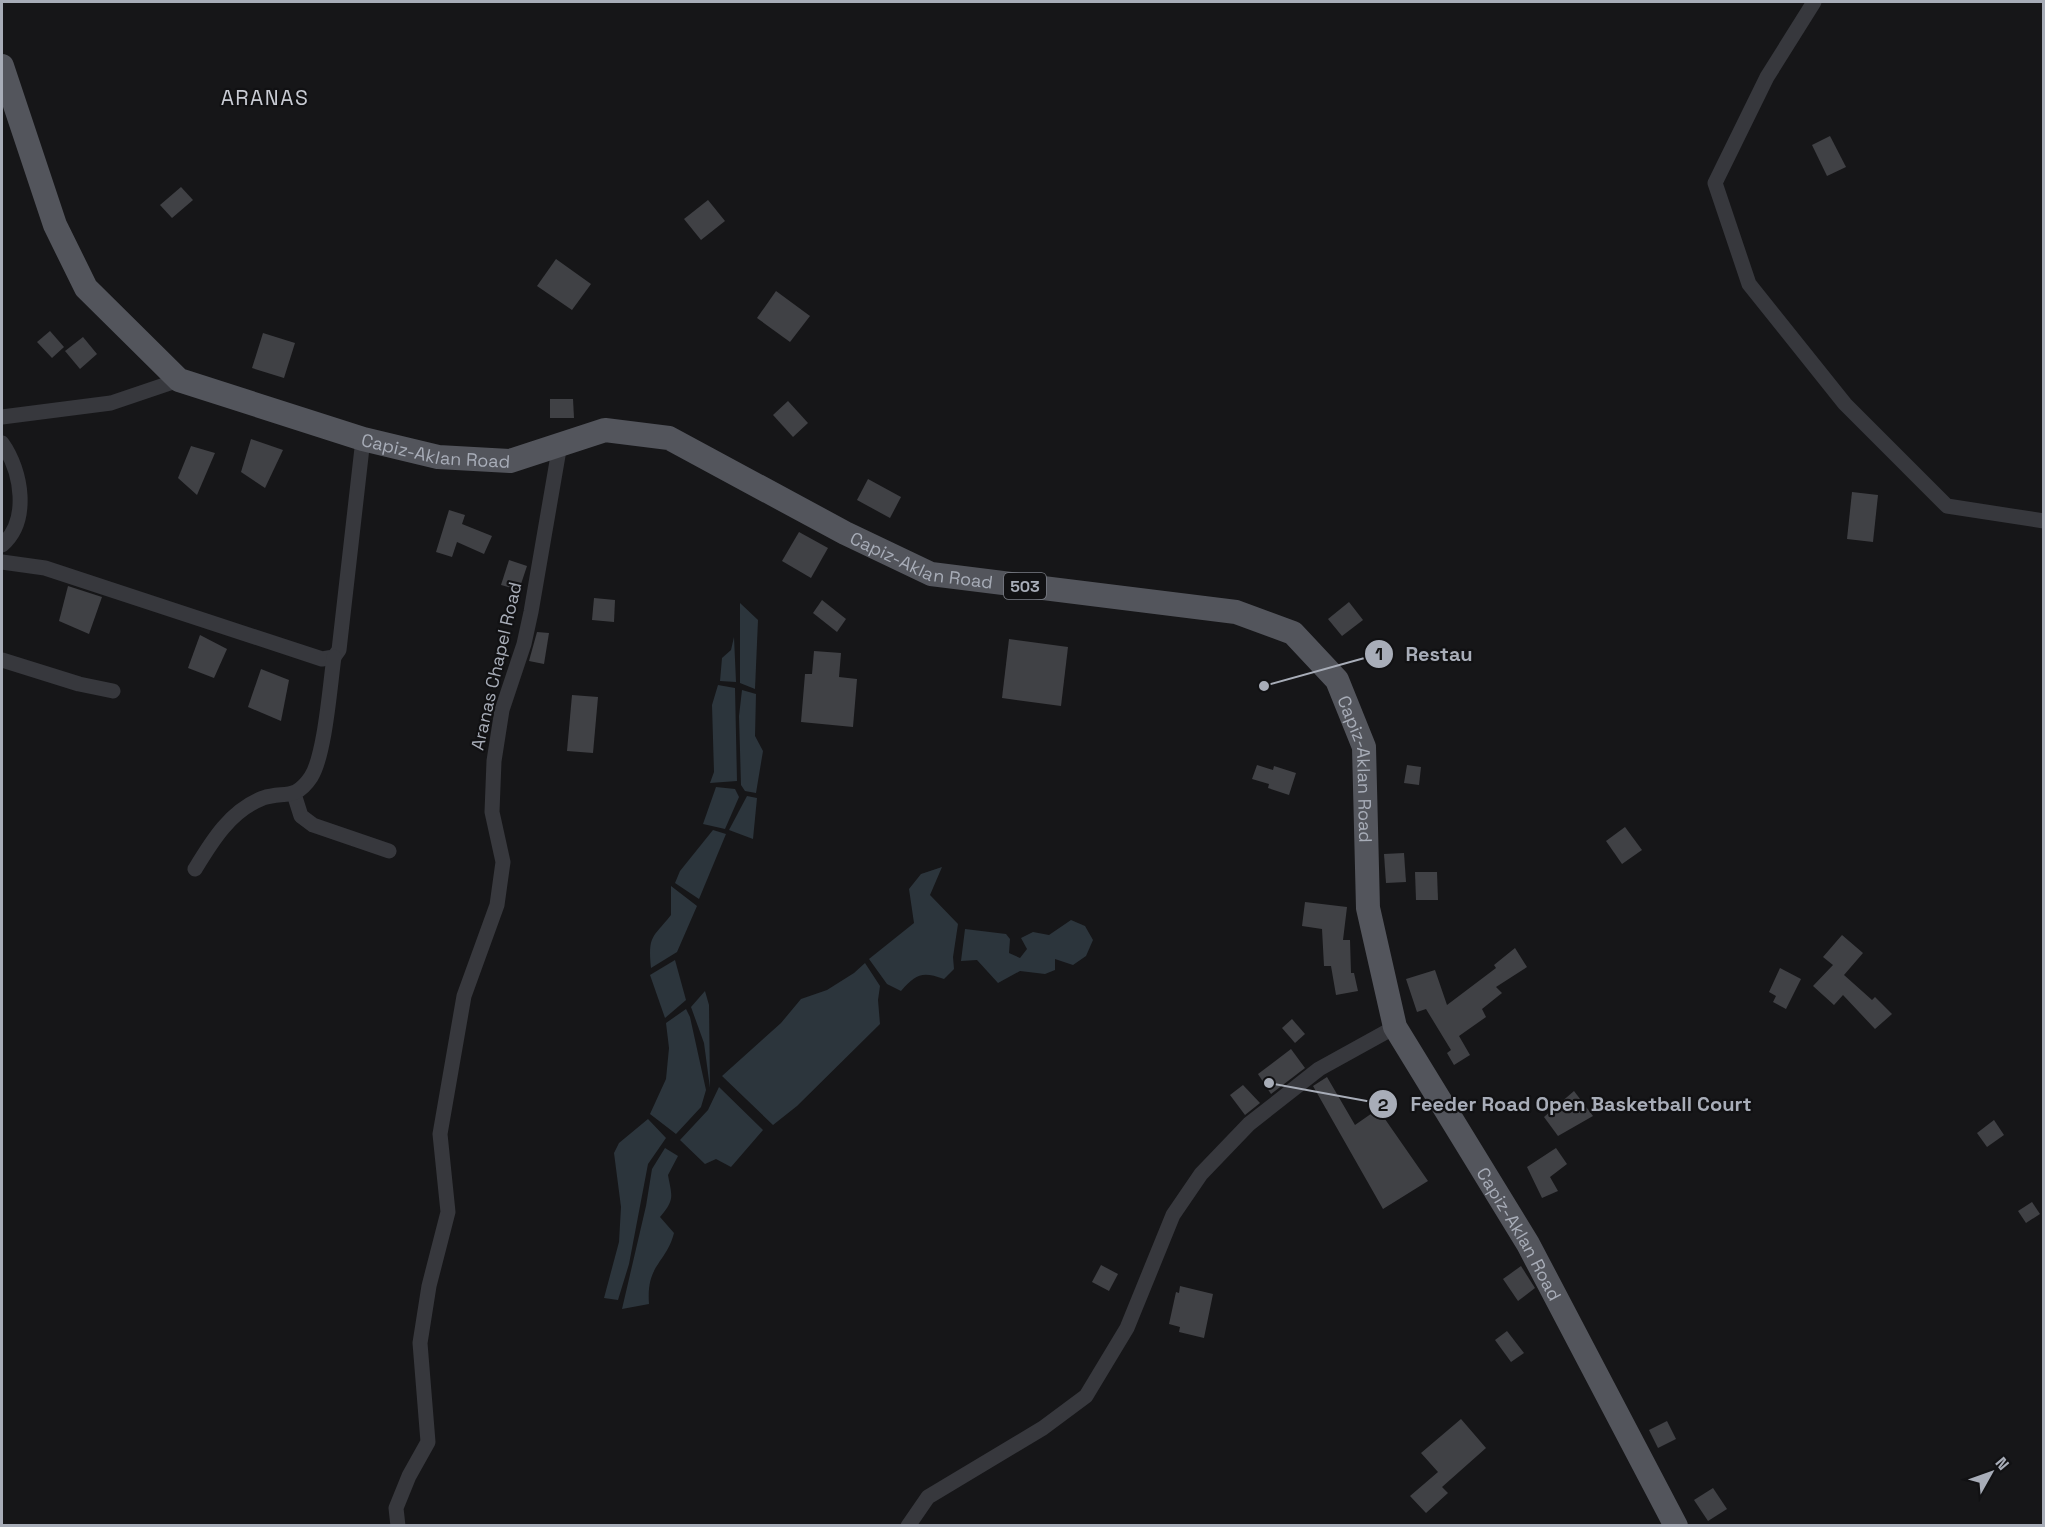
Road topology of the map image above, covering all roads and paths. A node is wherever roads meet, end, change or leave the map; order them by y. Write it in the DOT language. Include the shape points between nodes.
graph roads {
  1 [pos="1814,2"];
  2 [pos="2,66"];
  3 [pos="179,380"];
  4 [pos="2,417"];
  5 [pos="363,439"];
  6 [pos="2,443"];
  7 [pos="560,444"];
  8 [pos="2043,521"];
  9 [pos="2,545"];
  10 [pos="2,562"];
  11 [pos="334,657"];
  12 [pos="2,660"];
  13 [pos="113,691"];
  14 [pos="294,794"];
  15 [pos="389,851"];
  16 [pos="195,869"];
  17 [pos="1395,1027"];
  18 [pos="398,1526"];
  19 [pos="908,1526"];
  20 [pos="1676,1526"];
  1 -- 8 [label="street" via="1767,77 1715,183 1749,284 1845,404 1947,506"];
  2 -- 3 [label="main road, Capiz-Aklan Road / 503" via="55,225 86,288"];
  3 -- 4 [label="street" via="111,403"];
  3 -- 5 [label="main road, Capiz-Aklan Road / 503"];
  5 -- 7 [label="main road, Capiz-Aklan Road / 503" via="438,457 510,461"];
  5 -- 11 [label="street" via="339,650"];
  6 -- 9 [label="street" via="11,456 19,483 18,519 11,537"];
  7 -- 17 [label="main road, Capiz-Aklan Road / 503" via="605,430 669,438 931,574 1236,612 1293,633 1337,680 1364,747 1368,908"];
  7 -- 18 [label="street, Aranas Chapel Road" via="531,612 502,710 492,812 503,862 496,906 464,996 440,1134 448,1212 429,1286 420,1343 428,1442 396,1508"];
  10 -- 11 [label="street" via="45,568 322,659"];
  11 -- 14 [label="street" via="318,763 310,779"];
  12 -- 13 [label="street"];
  14 -- 15 [label="street" via="301,816 314,825"];
  14 -- 16 [label="street" via="264,798 233,817 216,835"];
  17 -- 19 [label="street" via="1319,1069 1249,1124 1202,1174 1173,1215 1127,1328 1086,1396 1043,1428 928,1497"];
  17 -- 20 [label="main road, Capiz-Aklan Road / 503" via="1528,1244"];
}
